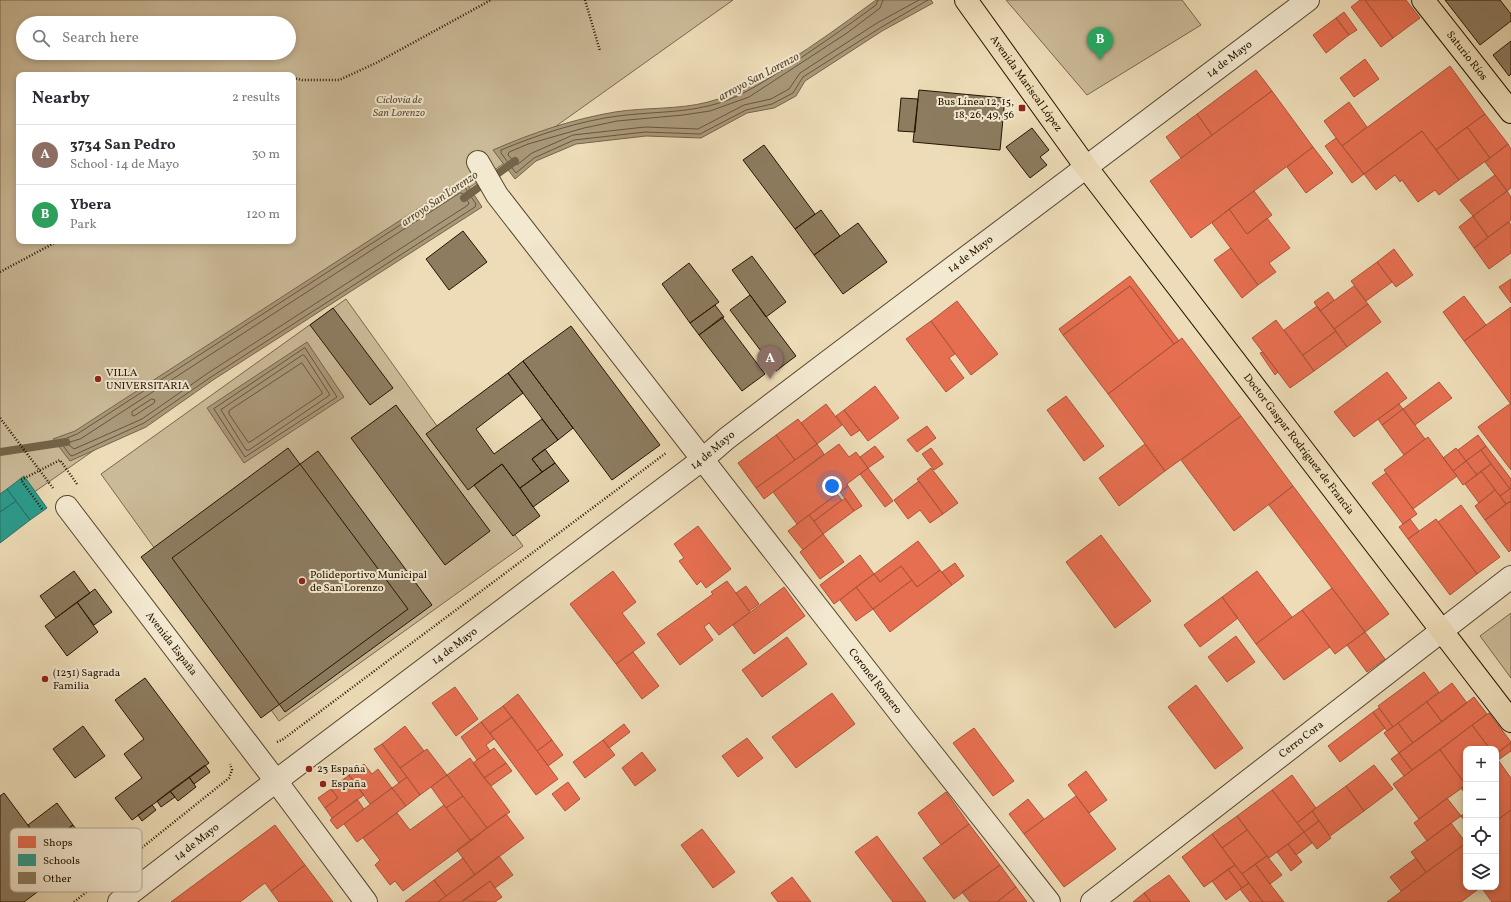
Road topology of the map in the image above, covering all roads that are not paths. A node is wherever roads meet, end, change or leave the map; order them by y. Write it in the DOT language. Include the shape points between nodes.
graph roads {
  1 [pos="966,0"];
  2 [pos="1308,0"];
  3 [pos="1423,0"];
  4 [pos="1511,112"];
  5 [pos="478,162"];
  6 [pos="1086,167"];
  7 [pos="703,459"];
  8 [pos="67,507"];
  9 [pos="1511,577"];
  10 [pos="1442,632"];
  11 [pos="1511,721"];
  12 [pos="276,781"];
  13 [pos="142,884"];
  14 [pos="132,892"];
  15 [pos="119,902"];
  16 [pos="366,902"];
  17 [pos="1049,902"];
  18 [pos="1092,902"];
  1 -- 6 [label="highway, Avenida Mariscal López"];
  2 -- 6 [label="street, 14 de Mayo"];
  3 -- 4 [label="highway, Saturio Ríos"];
  5 -- 7 [label="street, Coronel Romero" via="497,195"];
  6 -- 7 [label="street, 14 de Mayo"];
  6 -- 10 [label="highway, Doctor Gaspar Rodríguez de Francia"];
  7 -- 12 [label="street, 14 de Mayo"];
  7 -- 17 [label="street, Coronel Romero"];
  8 -- 12 [label="street, Avenida España"];
  9 -- 10 [label="street, Cerro Cora"];
  10 -- 11 [label="highway, Doctor Gaspar Rodríguez de Francia"];
  10 -- 18 [label="street, Cerro Cora"];
  12 -- 13 [label="street, 14 de Mayo"];
  12 -- 16 [label="street"];
  14 -- 15 [label="street, 14 de Mayo"];
}
